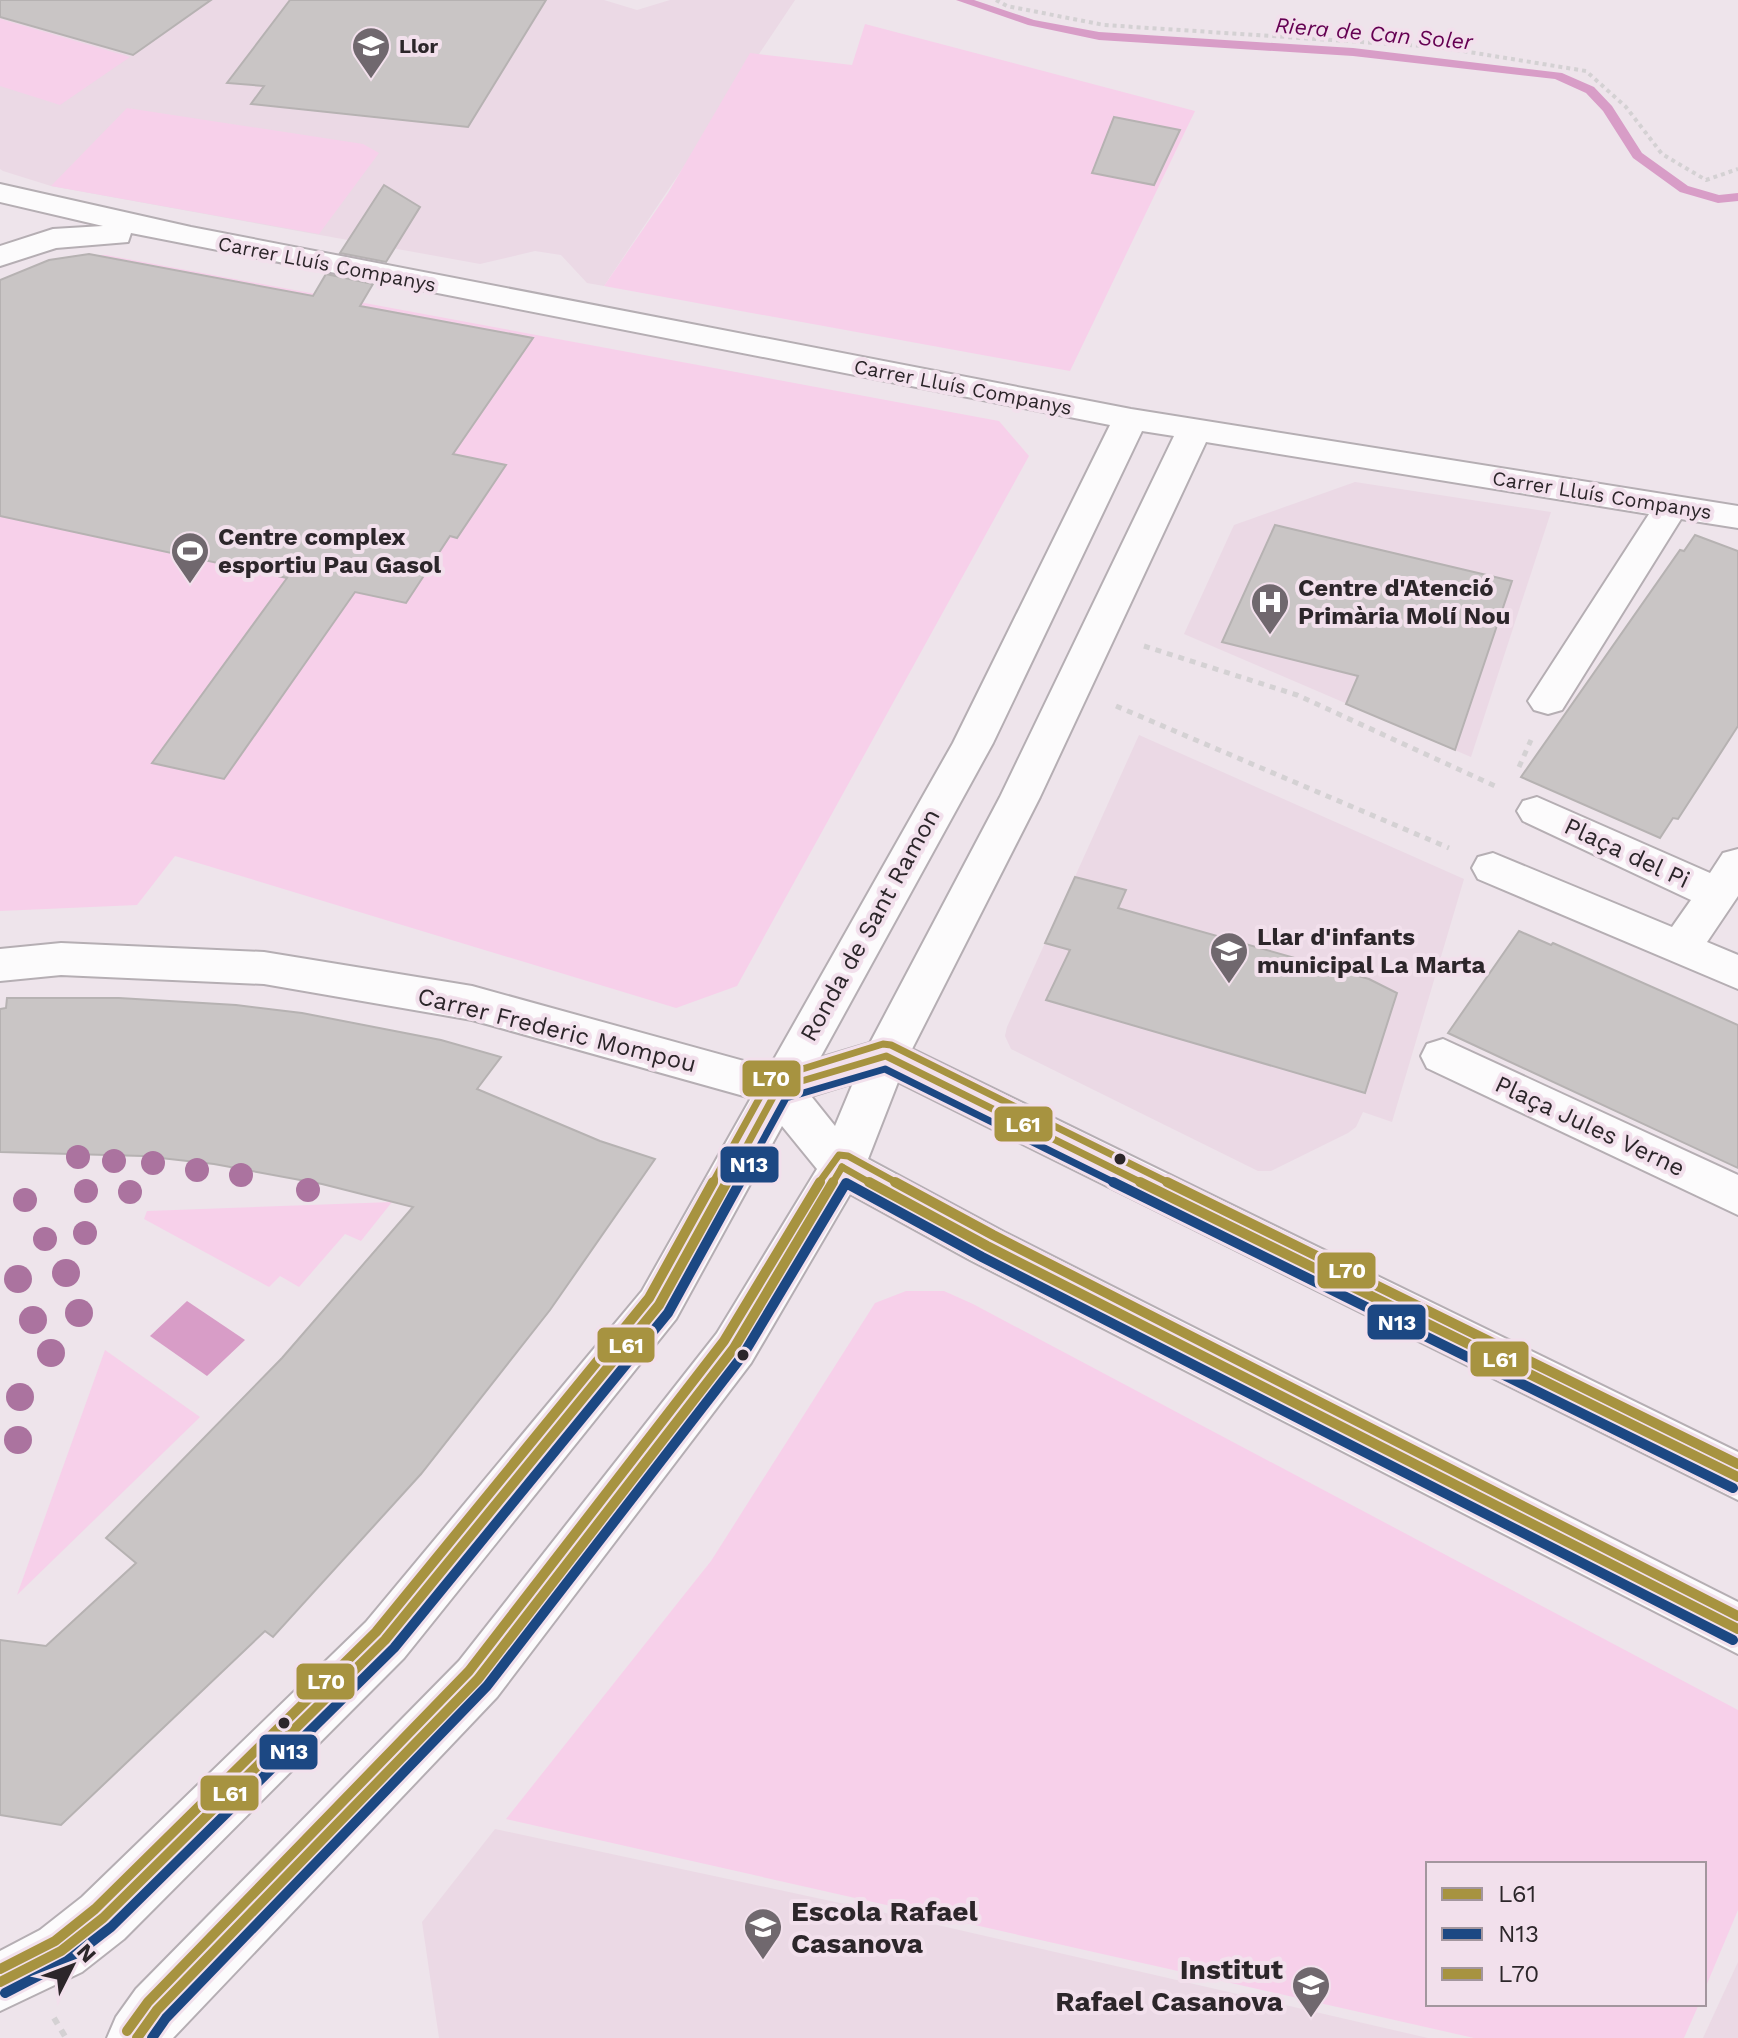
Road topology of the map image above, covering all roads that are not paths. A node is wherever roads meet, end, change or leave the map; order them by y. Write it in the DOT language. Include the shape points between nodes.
graph roads {
  1 [pos="0,193"];
  2 [pos="191,237"];
  3 [pos="0,256"];
  4 [pos="1131,419"];
  5 [pos="1194,430"];
  6 [pos="1671,507"];
  7 [pos="1738,517"];
  8 [pos="1548,701"];
  9 [pos="1522,802"];
  10 [pos="1477,861"];
  11 [pos="1728,879"];
  12 [pos="1680,948"];
  13 [pos="0,965"];
  14 [pos="1738,973"];
  15 [pos="886,1056"];
  16 [pos="1443,1056"];
  17 [pos="778,1088"];
  18 [pos="842,1167"];
  19 [pos="1738,1196"];
  20 [pos="1738,1477"];
  21 [pos="1738,1629"];
  22 [pos="0,1982"];
  23 [pos="137,2038"];
  1 -- 2 [label="street, Carrer Lluís Companys"];
  2 -- 3 [label="street, Carrer Lluís Companys" via="75,235"];
  2 -- 4 [label="street, Carrer Lluís Companys"];
  4 -- 5 [label="street, Carrer Lluís Companys"];
  4 -- 17 [label="street, Ronda de Sant Ramon" via="973,743"];
  5 -- 6 [label="street, Carrer Lluís Companys"];
  5 -- 15 [label="street" via="1020,797"];
  6 -- 7 [label="street, Carrer Lluís Companys"];
  6 -- 8 [label="street"];
  9 -- 11 [label="street, Plaça del Pi"];
  10 -- 12 [label="street"];
  11 -- 12 [label="street, Plaça del Pi"];
  12 -- 14 [label="street"];
  13 -- 17 [label="street, Carrer Frederic Mompou" via="61,959 264,968 472,1003"];
  15 -- 17 [label="street"];
  15 -- 18 [label="street"];
  15 -- 20 [label="street"];
  16 -- 19 [label="street, Plaça Jules Verne"];
  17 -- 18 [label="street"];
  17 -- 22 [label="street, Ronda de Sant Ramon" via="659,1305 385,1640 103,1918 61,1951"];
  18 -- 21 [label="street"];
  18 -- 23 [label="street" via="734,1348 478,1679 157,2010"];
}
